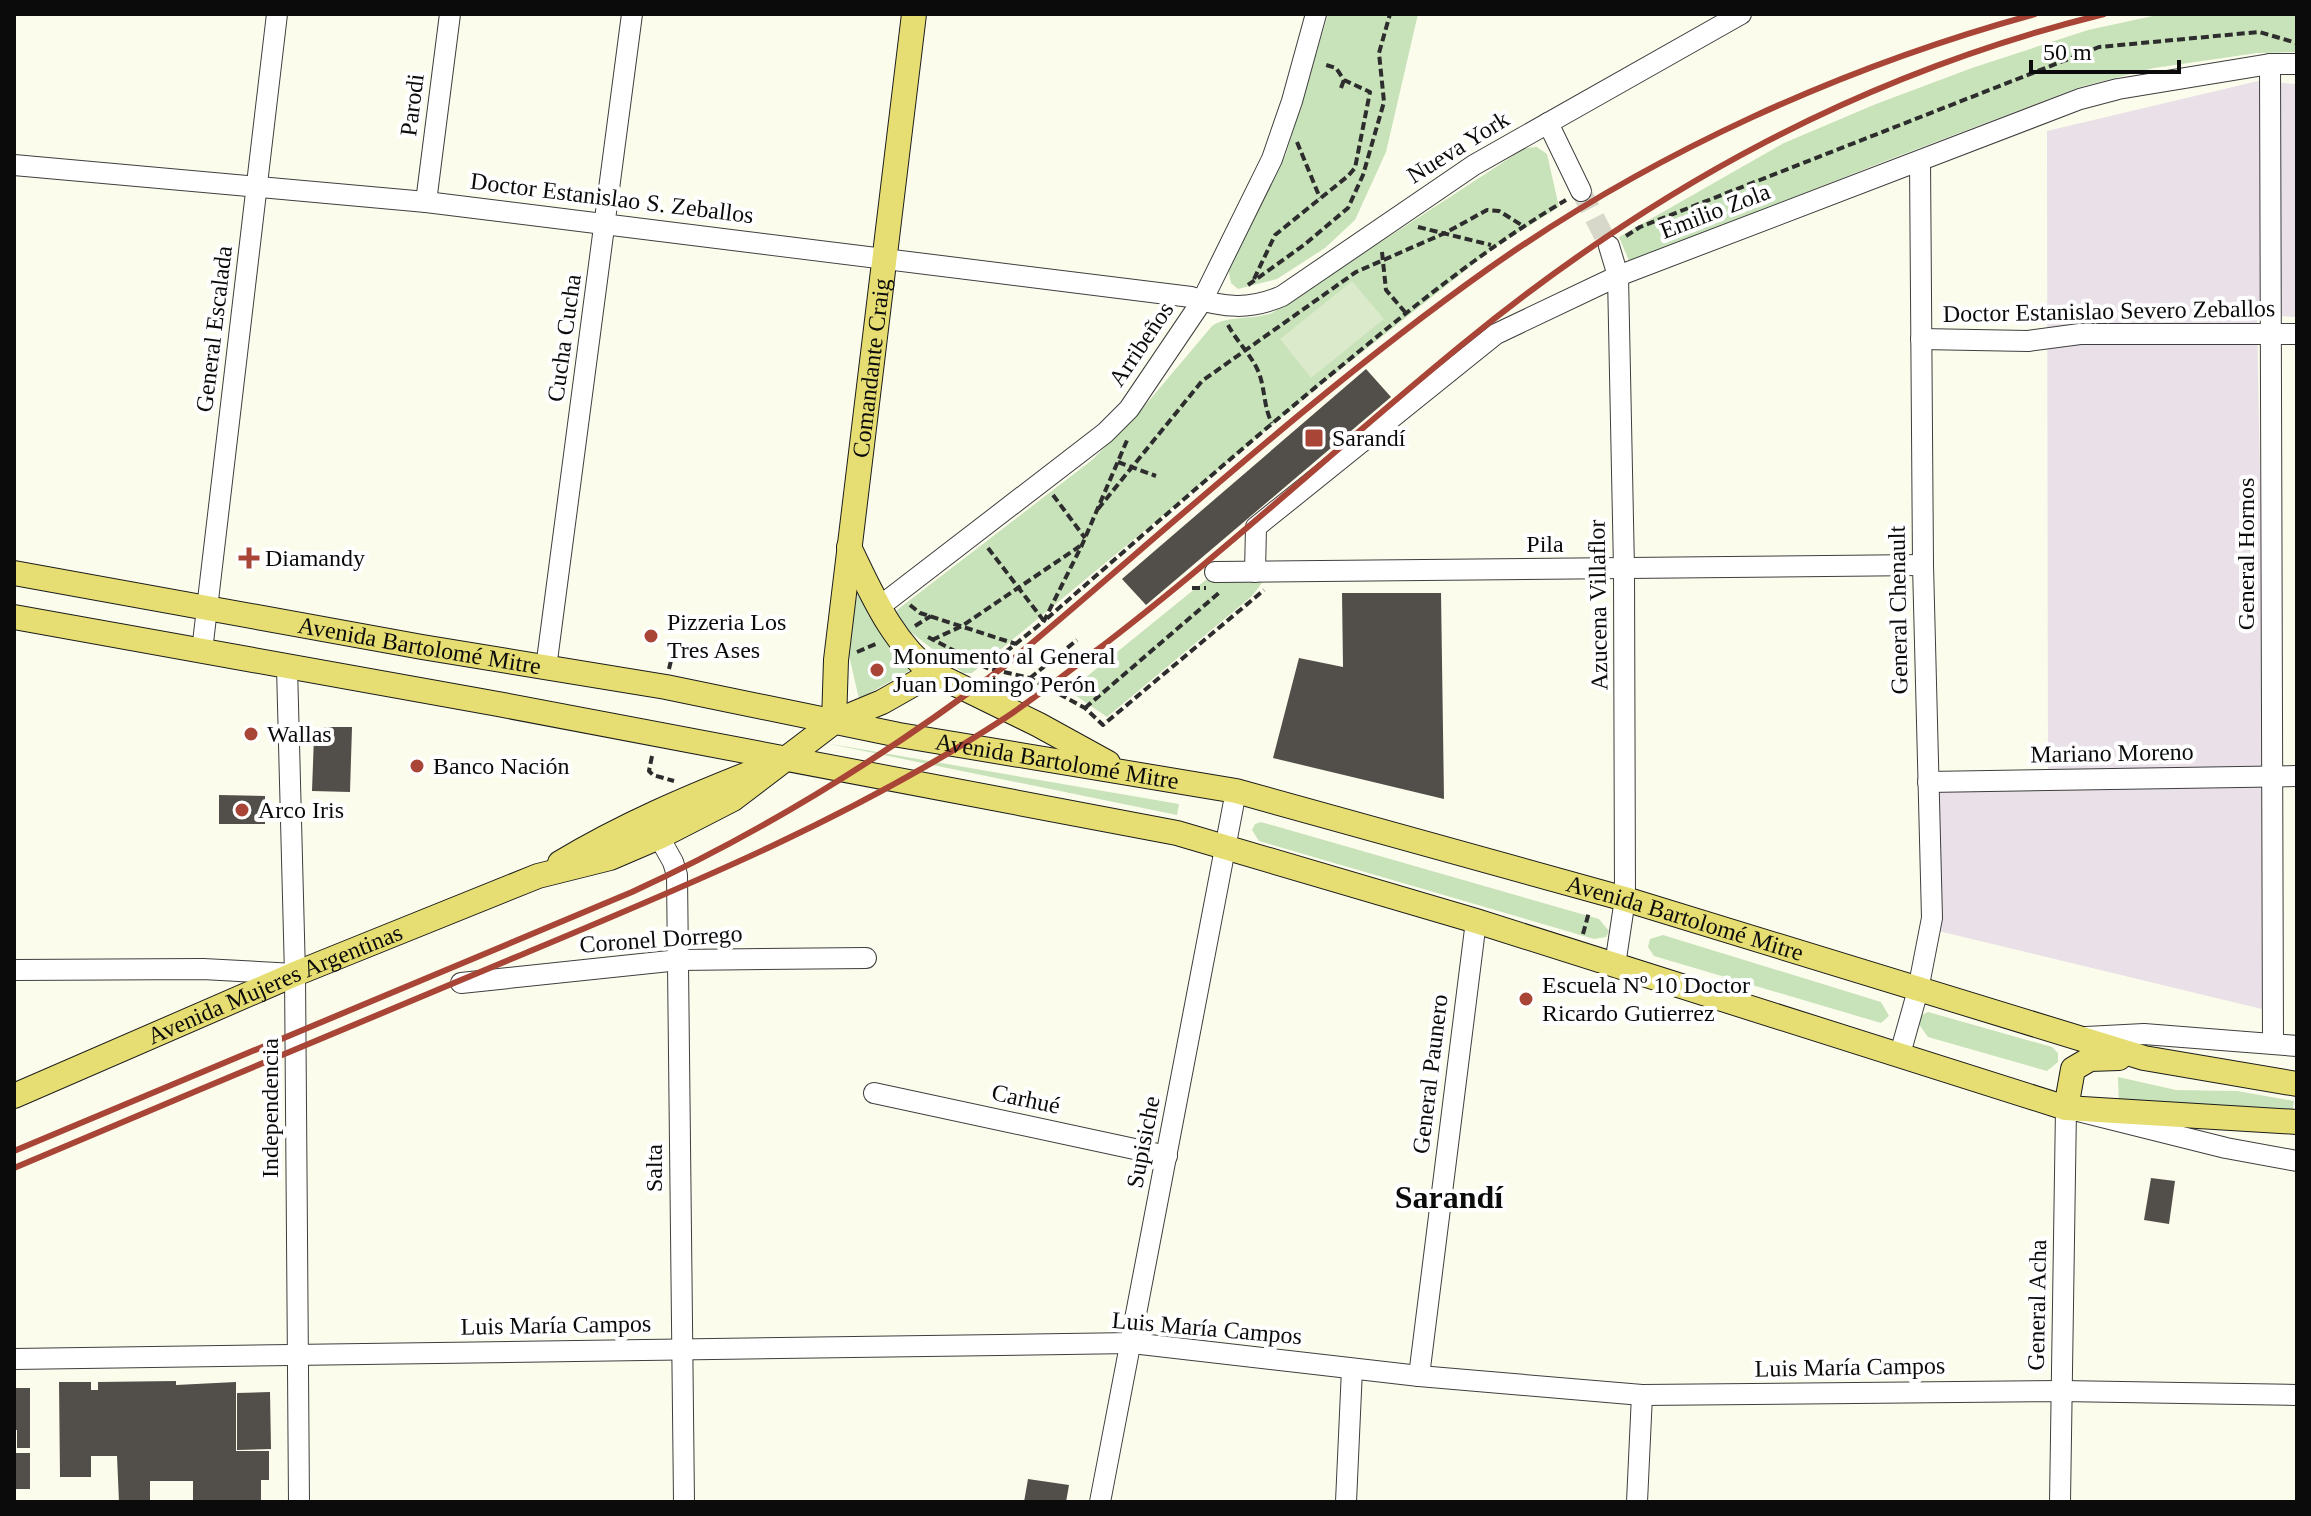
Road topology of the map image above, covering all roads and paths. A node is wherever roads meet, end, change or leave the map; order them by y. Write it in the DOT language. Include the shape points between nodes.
graph roads {
  1 [pos="277,14"];
  2 [pos="450,14"];
  3 [pos="632,14"];
  4 [pos="914,14"];
  5 [pos="1316,14"];
  6 [pos="1390,14"];
  7 [pos="1741,14"];
  8 [pos="2297,43"];
  9 [pos="1303,61"];
  10 [pos="2270,64"];
  11 [pos="2297,64"];
  12 [pos="1344,80"];
  13 [pos="1341,88"];
  14 [pos="1548,123"];
  15 [pos="1281,135"];
  16 [pos="1920,161"];
  17 [pos="14,165"];
  18 [pos="257,186"];
  19 [pos="1581,191"];
  20 [pos="1320,198"];
  21 [pos="426,202"];
  22 [pos="606,225"];
  23 [pos="1386,226"];
  24 [pos="1523,226"];
  25 [pos="1445,233"];
  26 [pos="1493,246"];
  27 [pos="1609,246"];
  28 [pos="886,257"];
  29 [pos="1383,261"];
  30 [pos="1618,276"];
  31 [pos="1253,281"];
  32 [pos="1212,304"];
  33 [pos="1406,313"];
  34 [pos="2297,334"];
  35 [pos="2270,335"];
  36 [pos="1921,339"];
  37 [pos="1246,349"];
  38 [pos="1272,423"];
  39 [pos="1130,435"];
  40 [pos="1118,462"];
  41 [pos="1131,467"];
  42 [pos="1156,476"];
  43 [pos="1043,482"];
  44 [pos="1098,509"];
  45 [pos="977,534"];
  46 [pos="1085,538"];
  47 [pos="1082,545"];
  48 [pos="849,547"];
  49 [pos="1923,565"];
  50 [pos="1624,569"];
  51 [pos="1255,572"];
  52 [pos="1276,572"];
  53 [pos="14,573"];
  54 [pos="1221,579"];
  55 [pos="1019,588"];
  56 [pos="889,601"];
  57 [pos="207,607"];
  58 [pos="14,617"];
  59 [pos="1044,621"];
  60 [pos="962,626"];
  61 [pos="913,627"];
  62 [pos="932,640"];
  63 [pos="1077,640"];
  64 [pos="1016,644"];
  65 [pos="202,651"];
  66 [pos="287,667"];
  67 [pos="546,668"];
  68 [pos="987,668"];
  69 [pos="933,673"];
  70 [pos="1030,678"];
  71 [pos="1085,708"];
  72 [pos="834,722"];
  73 [pos="786,759"];
  74 [pos="1125,772"];
  75 [pos="2273,776"];
  76 [pos="2297,776"];
  77 [pos="1928,782"];
  78 [pos="1236,791"];
  79 [pos="659,837"];
  80 [pos="1225,846"];
  81 [pos="538,876"];
  82 [pos="1595,890"];
  83 [pos="1625,899"];
  84 [pos="1476,921"];
  85 [pos="1577,954"];
  86 [pos="866,958"];
  87 [pos="679,960"];
  88 [pos="1615,965"];
  89 [pos="14,970"];
  90 [pos="295,974"];
  91 [pos="461,983"];
  92 [pos="1918,990"];
  93 [pos="2078,1038"];
  94 [pos="2273,1043"];
  95 [pos="2297,1046"];
  96 [pos="1900,1054"];
  97 [pos="2144,1058"];
  98 [pos="2297,1084"];
  99 [pos="874,1093"];
  100 [pos="14,1096"];
  101 [pos="2066,1108"];
  102 [pos="2297,1122"];
  103 [pos="1167,1156"];
  104 [pos="2297,1161"];
  105 [pos="1132,1343"];
  106 [pos="682,1349"];
  107 [pos="297,1357"];
  108 [pos="14,1359"];
  109 [pos="1352,1369"];
  110 [pos="1419,1376"];
  111 [pos="2061,1391"];
  112 [pos="1642,1395"];
  113 [pos="2297,1395"];
  114 [pos="299,1502"];
  115 [pos="684,1502"];
  116 [pos="1100,1502"];
  117 [pos="1346,1502"];
  118 [pos="1637,1502"];
  119 [pos="2060,1502"];
  1 -- 18 [label="street, General Escalada"];
  2 -- 21 [label="street, Parodi"];
  3 -- 22 [label="street, Cucha Cucha"];
  4 -- 28 [label="main road, Comandante Craig"];
  5 -- 9 [label="street, Arribeños"];
  6 -- 31 [label="path" via="1379,53 1384,102 1348,208"];
  7 -- 14 [label="street, Nueva York"];
  8 -- 27 [label="path" via="2259,32 2099,47 1640,227"];
  9 -- 12 [label="path" via="1336,68"];
  9 -- 15 [label="street, Arribeños"];
  10 -- 11 [label="street, Emilio Zola"];
  10 -- 16 [label="street, Emilio Zola" via="2101,92"];
  10 -- 35 [label="street, General Hornos"];
  12 -- 13 [label="path"];
  12 -- 20 [label="path" via="1366,89 1371,97 1355,168"];
  14 -- 19 [label="street"];
  14 -- 23 [label="street, Nueva York" via="1474,165"];
  15 -- 20 [label="path" via="1298,142"];
  15 -- 32 [label="street, Arribeños"];
  16 -- 30 [label="street, Emilio Zola"];
  16 -- 36 [label="street, General Chenault"];
  17 -- 18 [label="street, Doctor Estanislao S. Zeballos"];
  18 -- 21 [label="street, Doctor Estanislao S. Zeballos"];
  18 -- 57 [label="street, General Escalada"];
  19 -- 24 [label="path"];
  20 -- 31 [label="path" via="1275,235"];
  21 -- 22 [label="street, Doctor Estanislao S. Zeballos"];
  22 -- 28 [label="street, Doctor Estanislao S. Zeballos"];
  22 -- 67 [label="street, Cucha Cucha"];
  23 -- 25 [label="path"];
  23 -- 29 [label="path"];
  23 -- 32 [label="street, Nueva York" via="1282,296 1241,307"];
  24 -- 25 [label="path" via="1487,210"];
  24 -- 26 [label="path"];
  25 -- 26 [label="path"];
  25 -- 29 [label="path"];
  26 -- 33 [label="path"];
  27 -- 30 [label="street, Azucena Villaflor"];
  28 -- 32 [label="street, Doctor Estanislao S. Zeballos"];
  28 -- 48 [label="main road, Comandante Craig"];
  29 -- 33 [label="path" via="1386,290"];
  29 -- 37 [label="path" via="1356,272"];
  30 -- 50 [label="street, Azucena Villaflor"];
  30 -- 51 [label="street, Emilio Zola" via="1496,334 1256,527"];
  31 -- 32 [label="path"];
  32 -- 37 [label="path"];
  32 -- 43 [label="street, Arribeños" via="1129,409"];
  33 -- 38 [label="path"];
  34 -- 35 [label="street, Doctor Estanislao Severo Zeballos"];
  35 -- 36 [label="street, Doctor Estanislao Severo Zeballos"];
  35 -- 75 [label="street, General Hornos"];
  36 -- 49 [label="street, General Chenault"];
  37 -- 38 [label="path" via="1259,373"];
  37 -- 41 [label="path" via="1202,381"];
  38 -- 59 [label="path"];
  39 -- 40 [label="path"];
  40 -- 41 [label="path"];
  40 -- 44 [label="path"];
  41 -- 42 [label="path"];
  41 -- 44 [label="path"];
  43 -- 45 [label="street, Arribeños"];
  43 -- 46 [label="path"];
  44 -- 46 [label="path"];
  45 -- 55 [label="path"];
  45 -- 56 [label="street, Arribeños"];
  46 -- 47 [label="path"];
  47 -- 55 [label="path"];
  47 -- 59 [label="path"];
  48 -- 56 [label="main road"];
  48 -- 72 [label="main road, Comandante Craig"];
  49 -- 50 [label="street, Pila"];
  49 -- 77 [label="street, General Chenault"];
  50 -- 52 [label="street, Pila"];
  50 -- 83 [label="street, Azucena Villaflor"];
  51 -- 52 [label="street, Pila"];
  51 -- 54 [label="street, Pila"];
  52 -- 71 [label="path" via="1262,593 1103,725"];
  53 -- 57 [label="main road, Avenida Bartolomé Mitre"];
  54 -- 71 [label="path"];
  55 -- 59 [label="path"];
  55 -- 60 [label="path"];
  56 -- 60 [label="path"];
  56 -- 69 [label="main road" via="917,661"];
  57 -- 65 [label="street, General Escalada"];
  57 -- 67 [label="main road, Avenida Bartolomé Mitre"];
  58 -- 65 [label="main road, Avenida Bartolomé Mitre"];
  59 -- 64 [label="path"];
  60 -- 62 [label="path"];
  60 -- 64 [label="path"];
  61 -- 62 [label="path"];
  62 -- 68 [label="path"];
  63 -- 70 [label="path"];
  64 -- 68 [label="path"];
  65 -- 66 [label="main road, Avenida Bartolomé Mitre"];
  66 -- 73 [label="main road, Avenida Bartolomé Mitre"];
  66 -- 90 [label="street, Independencia"];
  67 -- 72 [label="main road, Avenida Bartolomé Mitre"];
  68 -- 70 [label="path"];
  69 -- 72 [label="main road, Avenida Mujeres Argentinas"];
  69 -- 74 [label="main road"];
  70 -- 71 [label="path"];
  72 -- 73 [label="main road, Avenida Mujeres Argentinas"];
  72 -- 74 [label="main road, Avenida Bartolomé Mitre"];
  73 -- 79 [label="main road, Avenida Mujeres Argentinas" via="733,799"];
  73 -- 80 [label="main road, Avenida Bartolomé Mitre"];
  73 -- 81 [label="main road, Avenida Mujeres Argentinas" via="602,837"];
  74 -- 78 [label="main road, Avenida Bartolomé Mitre"];
  75 -- 76 [label="street, Mariano Moreno"];
  75 -- 77 [label="street, Mariano Moreno"];
  75 -- 94 [label="street, General Hornos"];
  77 -- 92 [label="street, General Chenault" via="1932,918"];
  78 -- 80 [label="street, Supisiche"];
  78 -- 82 [label="main road, Avenida Bartolomé Mitre"];
  79 -- 81 [label="main road, Avenida Mujeres Argentinas" via="610,858"];
  79 -- 87 [label="street, Salta" via="677,875"];
  80 -- 84 [label="main road, Avenida Bartolomé Mitre"];
  80 -- 103 [label="street, Supisiche"];
  81 -- 90 [label="main road, Avenida Mujeres Argentinas"];
  82 -- 83 [label="main road, Avenida Bartolomé Mitre"];
  82 -- 85 [label="path"];
  83 -- 88 [label="street, Azucena Villaflor"];
  83 -- 92 [label="main road, Avenida Bartolomé Mitre"];
  84 -- 85 [label="main road, Avenida Bartolomé Mitre"];
  84 -- 110 [label="street, General Paunero"];
  85 -- 88 [label="main road, Avenida Bartolomé Mitre"];
  86 -- 87 [label="street, Coronel Dorrego"];
  87 -- 91 [label="street, Coronel Dorrego"];
  87 -- 106 [label="street, Salta"];
  88 -- 96 [label="main road, Avenida Bartolomé Mitre"];
  89 -- 90 [label="street"];
  90 -- 100 [label="main road, Avenida Mujeres Argentinas"];
  90 -- 107 [label="street, Independencia"];
  92 -- 93 [label="main road, Avenida Bartolomé Mitre"];
  92 -- 96 [label="street, General Chenault"];
  93 -- 94 [label="street, Avenida Bartolomé Mitre" via="2144,1034"];
  93 -- 97 [label="main road, Avenida Bartolomé Mitre"];
  94 -- 95 [label="street, Avenida Bartolomé Mitre"];
  96 -- 101 [label="main road, Avenida Bartolomé Mitre"];
  97 -- 98 [label="main road, Avenida Bartolomé Mitre"];
  97 -- 101 [label="main road" via="2081,1062 2069,1080"];
  99 -- 103 [label="street, Carhué"];
  101 -- 102 [label="main road, Avenida Bartolomé Mitre"];
  101 -- 104 [label="street, Avenida Bartolomé Mitre"];
  101 -- 111 [label="street, General Acha"];
  103 -- 105 [label="street, Supisiche"];
  105 -- 106 [label="street, Luis María Campos"];
  105 -- 109 [label="street, Luis María Campos"];
  105 -- 116 [label="street, Supisiche"];
  106 -- 107 [label="street, Luis María Campos"];
  106 -- 115 [label="street, Salta"];
  107 -- 108 [label="street, Luis María Campos"];
  107 -- 114 [label="street, Independencia"];
  109 -- 110 [label="street, Luis María Campos"];
  109 -- 117 [label="street"];
  110 -- 112 [label="street, Luis María Campos"];
  111 -- 112 [label="street, Luis María Campos"];
  111 -- 113 [label="street, Luis María Campos"];
  111 -- 119 [label="street, General Acha"];
  112 -- 118 [label="street"];
}
